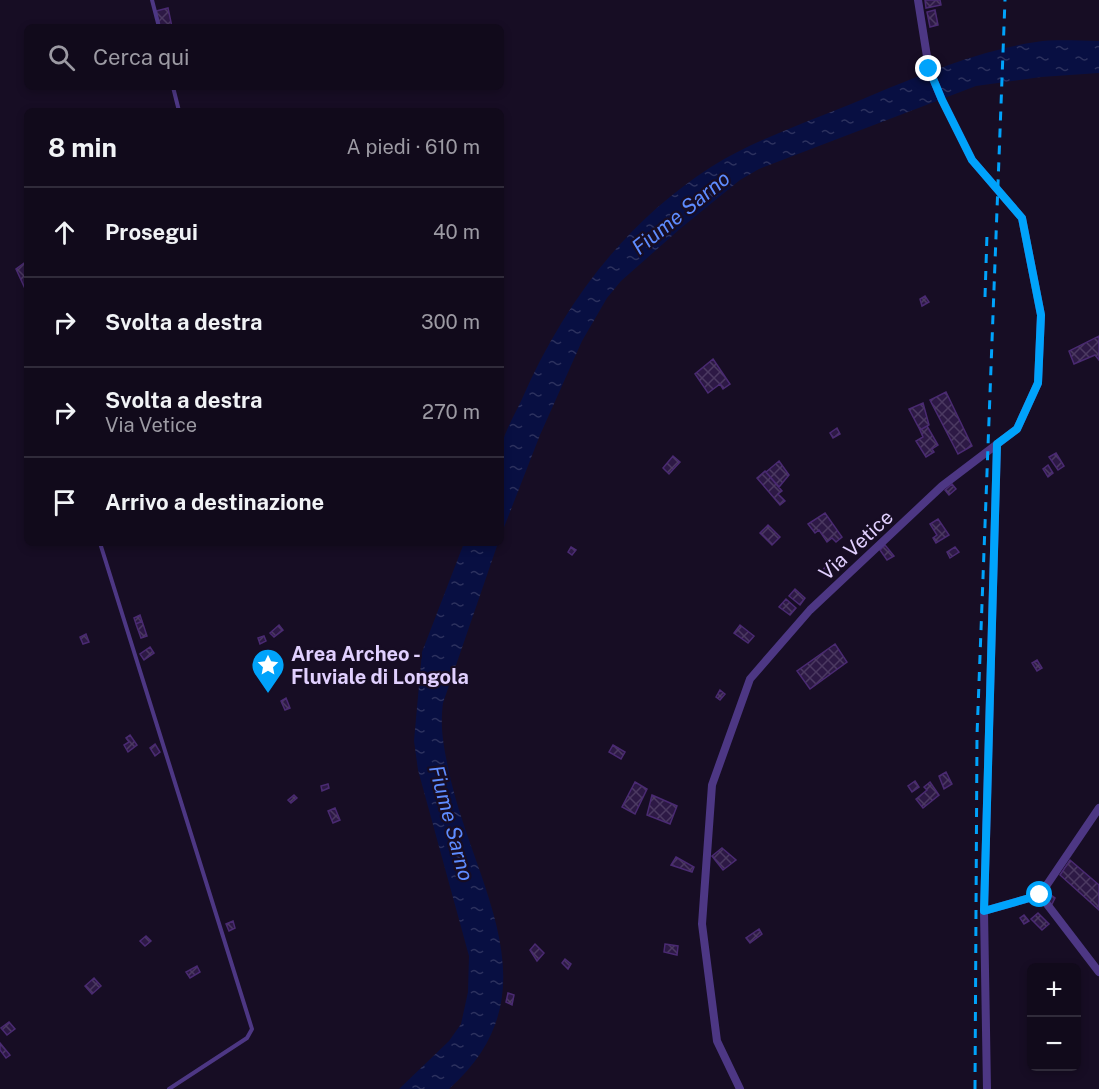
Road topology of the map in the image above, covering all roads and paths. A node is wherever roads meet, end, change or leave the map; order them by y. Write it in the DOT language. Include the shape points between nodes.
graph roads {
  1 [pos="152,0"];
  2 [pos="918,0"];
  3 [pos="158,24"];
  4 [pos="175,90"];
  5 [pos="178,108"];
  6 [pos="997,444"];
  7 [pos="101,546"];
  8 [pos="1099,808"];
  9 [pos="1040,895"];
  10 [pos="984,911"];
  11 [pos="1099,972"];
  12 [pos="169,1089"];
  13 [pos="740,1089"];
  14 [pos="987,1089"];
  1 -- 3 [label="lane"];
  2 -- 6 [label="street, Via Vetice" via="929,69 942,100 972,160 1022,218 1041,315 1038,383 1017,429"];
  4 -- 5 [label="lane"];
  6 -- 10 [label="street"];
  6 -- 13 [label="street, Via Vetice" via="942,486 810,610 750,679 712,785 702,924 717,1041"];
  7 -- 12 [label="lane" via="252,1029 247,1038"];
  8 -- 9 [label="street"];
  9 -- 10 [label="street"];
  9 -- 11 [label="street"];
  10 -- 14 [label="street"];
}
